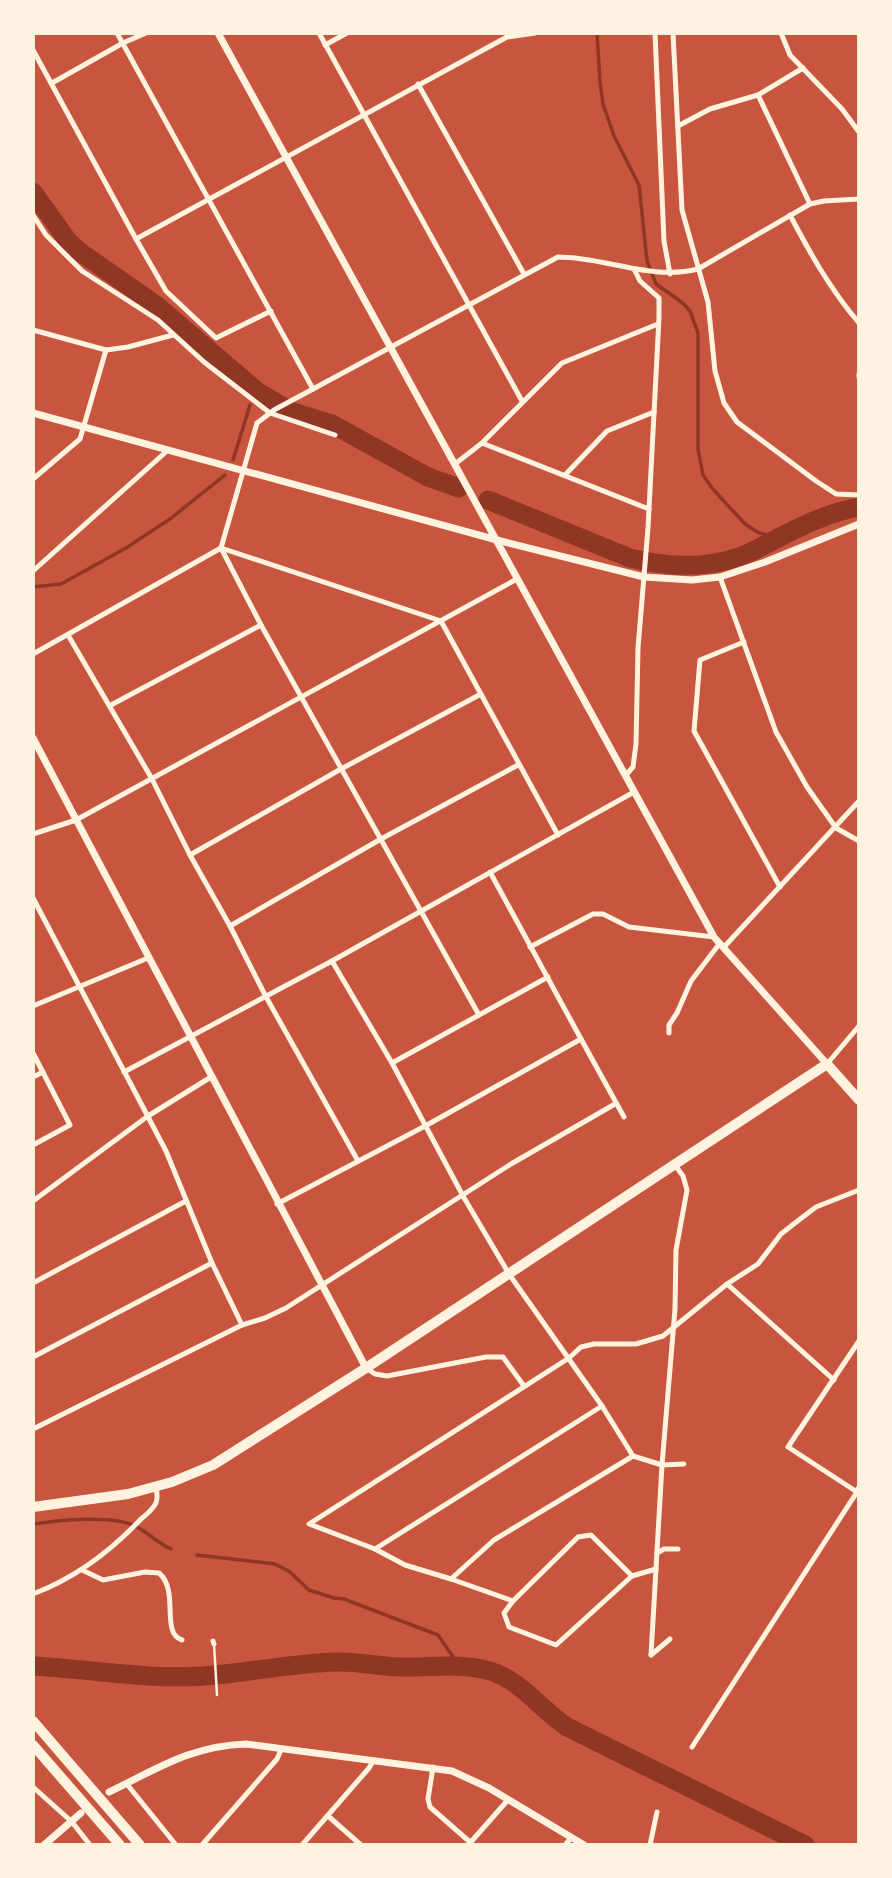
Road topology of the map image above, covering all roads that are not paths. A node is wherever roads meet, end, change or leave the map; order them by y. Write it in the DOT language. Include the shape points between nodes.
graph roads {
  1 [pos="117,33"];
  2 [pos="146,33"];
  3 [pos="218,33"];
  4 [pos="319,33"];
  5 [pos="347,33"];
  6 [pos="535,33"];
  7 [pos="655,33"];
  8 [pos="673,33"];
  9 [pos="781,33"];
  10 [pos="506,35"];
  11 [pos="122,43"];
  12 [pos="325,45"];
  13 [pos="33,50"];
  14 [pos="41,63"];
  15 [pos="33,66"];
  16 [pos="803,68"];
  17 [pos="52,83"];
  18 [pos="418,85"];
  19 [pos="758,95"];
  20 [pos="364,114"];
  21 [pos="678,125"];
  22 [pos="859,132"];
  23 [pos="286,156"];
  24 [pos="859,199"];
  25 [pos="210,201"];
  26 [pos="810,204"];
  27 [pos="33,215"];
  28 [pos="790,215"];
  29 [pos="41,229"];
  30 [pos="33,232"];
  31 [pos="136,239"];
  32 [pos="635,269"];
  33 [pos="698,269"];
  34 [pos="524,274"];
  35 [pos="670,274"];
  36 [pos="469,306"];
  37 [pos="271,311"];
  38 [pos="859,323"];
  39 [pos="658,324"];
  40 [pos="33,330"];
  41 [pos="173,335"];
  42 [pos="391,346"];
  43 [pos="106,350"];
  44 [pos="313,389"];
  45 [pos="522,401"];
  46 [pos="272,411"];
  47 [pos="33,412"];
  48 [pos="654,412"];
  49 [pos="85,427"];
  50 [pos="335,435"];
  51 [pos="482,443"];
  52 [pos="168,450"];
  53 [pos="455,464"];
  54 [pos="243,470"];
  55 [pos="565,475"];
  56 [pos="33,479"];
  57 [pos="859,495"];
  58 [pos="649,509"];
  59 [pos="859,524"];
  60 [pos="497,540"];
  61 [pos="221,548"];
  62 [pos="33,571"];
  63 [pos="644,577"];
  64 [pos="720,577"];
  65 [pos="517,579"];
  66 [pos="441,621"];
  67 [pos="261,625"];
  68 [pos="68,635"];
  69 [pos="744,642"];
  70 [pos="33,654"];
  71 [pos="481,694"];
  72 [pos="302,697"];
  73 [pos="111,705"];
  74 [pos="33,738"];
  75 [pos="519,765"];
  76 [pos="341,769"];
  77 [pos="626,775"];
  78 [pos="152,779"];
  79 [pos="634,792"];
  80 [pos="859,801"];
  81 [pos="76,820"];
  82 [pos="836,828"];
  83 [pos="33,834"];
  84 [pos="558,835"];
  85 [pos="381,839"];
  86 [pos="859,841"];
  87 [pos="190,855"];
  88 [pos="490,872"];
  89 [pos="780,887"];
  90 [pos="33,898"];
  91 [pos="420,911"];
  92 [pos="230,926"];
  93 [pos="719,942"];
  94 [pos="530,947"];
  95 [pos="148,958"];
  96 [pos="332,961"];
  97 [pos="548,977"];
  98 [pos="79,987"];
  99 [pos="265,995"];
  100 [pos="33,1006"];
  101 [pos="479,1015"];
  102 [pos="859,1026"];
  103 [pos="669,1033"];
  104 [pos="190,1036"];
  105 [pos="581,1039"];
  106 [pos="33,1053"];
  107 [pos="392,1063"];
  108 [pos="827,1064"];
  109 [pos="43,1072"];
  110 [pos="124,1072"];
  111 [pos="33,1077"];
  112 [pos="211,1077"];
  113 [pos="859,1100"];
  114 [pos="615,1104"];
  115 [pos="148,1116"];
  116 [pos="624,1117"];
  117 [pos="427,1125"];
  118 [pos="33,1144"];
  119 [pos="358,1161"];
  120 [pos="675,1165"];
  121 [pos="859,1190"];
  122 [pos="463,1196"];
  123 [pos="33,1201"];
  124 [pos="186,1201"];
  125 [pos="277,1204"];
  126 [pos="212,1263"];
  127 [pos="509,1274"];
  128 [pos="33,1283"];
  129 [pos="727,1284"];
  130 [pos="321,1286"];
  131 [pos="242,1325"];
  132 [pos="674,1329"];
  133 [pos="859,1341"];
  134 [pos="33,1357"];
  135 [pos="569,1358"];
  136 [pos="366,1368"];
  137 [pos="834,1380"];
  138 [pos="524,1386"];
  139 [pos="602,1405"];
  140 [pos="33,1429"];
  141 [pos="633,1455"];
  142 [pos="684,1464"];
  143 [pos="662,1465"];
  144 [pos="156,1487"];
  145 [pos="858,1490"];
  146 [pos="33,1507"];
  147 [pos="375,1549"];
  148 [pos="678,1549"];
  149 [pos="657,1553"];
  150 [pos="656,1569"];
  151 [pos="82,1570"];
  152 [pos="632,1576"];
  153 [pos="451,1579"];
  154 [pos="33,1594"];
  155 [pos="513,1601"];
  156 [pos="670,1639"];
  157 [pos="182,1640"];
  158 [pos="213,1643"];
  159 [pos="217,1695"];
  160 [pos="33,1721"];
  161 [pos="33,1745"];
  162 [pos="692,1747"];
  163 [pos="281,1750"];
  164 [pos="374,1760"];
  165 [pos="433,1767"];
  166 [pos="126,1783"];
  167 [pos="33,1787"];
  168 [pos="109,1792"];
  169 [pos="507,1801"];
  170 [pos="657,1812"];
  171 [pos="81,1813"];
  172 [pos="328,1816"];
  173 [pos="72,1822"];
  174 [pos="571,1838"];
  175 [pos="470,1844"];
  176 [pos="44,1845"];
  177 [pos="90,1845"];
  178 [pos="120,1845"];
  179 [pos="139,1845"];
  180 [pos="176,1845"];
  181 [pos="202,1845"];
  182 [pos="302,1845"];
  183 [pos="361,1845"];
  184 [pos="565,1845"];
  185 [pos="584,1845"];
  186 [pos="650,1845"];
  1 -- 11 [label="street"];
  2 -- 11 [label="street"];
  3 -- 23 [label="street"];
  4 -- 12 [label="street"];
  5 -- 12 [label="street"];
  6 -- 10 [label="street"];
  7 -- 35 [label="street" via="664,242"];
  8 -- 21 [label="street"];
  9 -- 16 [label="street" via="790,55"];
  10 -- 18 [label="street"];
  11 -- 17 [label="street"];
  11 -- 25 [label="street"];
  12 -- 20 [label="street"];
  13 -- 14 [label="street"];
  14 -- 15 [label="street"];
  14 -- 17 [label="street"];
  16 -- 19 [label="street"];
  16 -- 22 [label="street"];
  17 -- 31 [label="street"];
  18 -- 20 [label="street"];
  18 -- 34 [label="street"];
  19 -- 21 [label="street" via="710,109"];
  19 -- 26 [label="street"];
  20 -- 23 [label="street"];
  20 -- 36 [label="street"];
  21 -- 33 [label="street" via="682,210"];
  23 -- 25 [label="street"];
  23 -- 42 [label="street"];
  24 -- 26 [label="street"];
  25 -- 31 [label="street"];
  25 -- 37 [label="street"];
  26 -- 28 [label="street"];
  27 -- 29 [label="street"];
  28 -- 33 [label="street"];
  28 -- 38 [label="street" via="836,296"];
  29 -- 30 [label="street"];
  29 -- 41 [label="street" via="82,271 158,320"];
  31 -- 37 [label="street" via="166,292 216,338"];
  32 -- 34 [label="street" via="558,257"];
  32 -- 35 [label="street"];
  32 -- 39 [label="street" via="640,281 659,298"];
  33 -- 35 [label="street"];
  33 -- 57 [label="street" via="708,302 719,390 730,414 836,494"];
  34 -- 36 [label="street"];
  36 -- 42 [label="street"];
  36 -- 45 [label="street"];
  37 -- 44 [label="street"];
  39 -- 45 [label="street" via="562,363"];
  39 -- 48 [label="street"];
  40 -- 43 [label="street"];
  41 -- 43 [label="street"];
  41 -- 46 [label="street"];
  42 -- 44 [label="street"];
  42 -- 53 [label="street"];
  43 -- 49 [label="street"];
  44 -- 46 [label="street"];
  45 -- 51 [label="street"];
  46 -- 50 [label="street"];
  46 -- 54 [label="street" via="257,423"];
  47 -- 49 [label="street"];
  48 -- 55 [label="street" via="607,431"];
  48 -- 58 [label="street"];
  49 -- 52 [label="street"];
  49 -- 56 [label="street" via="80,439"];
  51 -- 53 [label="street"];
  51 -- 55 [label="street"];
  52 -- 54 [label="street"];
  52 -- 62 [label="street"];
  53 -- 60 [label="street"];
  54 -- 60 [label="street"];
  54 -- 61 [label="street"];
  55 -- 58 [label="street"];
  58 -- 63 [label="street"];
  59 -- 64 [label="street"];
  60 -- 63 [label="street"];
  60 -- 65 [label="street"];
  61 -- 66 [label="street"];
  61 -- 67 [label="street"];
  61 -- 68 [label="street"];
  63 -- 64 [label="street"];
  63 -- 77 [label="street" via="636,744 633,767"];
  64 -- 69 [label="street"];
  65 -- 66 [label="street"];
  65 -- 77 [label="street"];
  66 -- 71 [label="street"];
  66 -- 72 [label="street"];
  67 -- 72 [label="street"];
  67 -- 73 [label="street"];
  68 -- 70 [label="street"];
  68 -- 73 [label="street"];
  69 -- 82 [label="street" via="776,732"];
  69 -- 89 [label="street" via="700,660 694,732"];
  71 -- 75 [label="street"];
  71 -- 76 [label="street"];
  72 -- 76 [label="street"];
  72 -- 78 [label="street"];
  73 -- 78 [label="street"];
  74 -- 81 [label="street"];
  75 -- 84 [label="street"];
  75 -- 85 [label="street"];
  76 -- 85 [label="street"];
  76 -- 87 [label="street"];
  77 -- 79 [label="street"];
  78 -- 81 [label="street"];
  78 -- 87 [label="street"];
  79 -- 84 [label="street"];
  79 -- 93 [label="street"];
  80 -- 82 [label="street"];
  81 -- 83 [label="street"];
  81 -- 95 [label="street"];
  82 -- 86 [label="street"];
  82 -- 89 [label="street"];
  84 -- 88 [label="street"];
  85 -- 91 [label="street"];
  85 -- 92 [label="street"];
  87 -- 92 [label="street"];
  88 -- 91 [label="street"];
  88 -- 94 [label="street"];
  89 -- 93 [label="street"];
  90 -- 98 [label="street"];
  91 -- 96 [label="street"];
  91 -- 101 [label="street"];
  92 -- 99 [label="street"];
  93 -- 94 [label="street" via="629,927 593,914"];
  93 -- 103 [label="street" via="691,981 668,1025"];
  93 -- 108 [label="street"];
  94 -- 97 [label="street"];
  95 -- 98 [label="street"];
  95 -- 104 [label="street"];
  96 -- 99 [label="street"];
  96 -- 107 [label="street"];
  97 -- 101 [label="street"];
  97 -- 105 [label="street"];
  98 -- 100 [label="street"];
  98 -- 110 [label="street"];
  99 -- 104 [label="street"];
  99 -- 119 [label="street"];
  101 -- 107 [label="street"];
  102 -- 108 [label="street"];
  104 -- 110 [label="street"];
  104 -- 112 [label="street"];
  105 -- 114 [label="street"];
  105 -- 117 [label="street"];
  106 -- 109 [label="street"];
  107 -- 117 [label="street"];
  108 -- 113 [label="highway"];
  108 -- 120 [label="highway"];
  109 -- 111 [label="street"];
  109 -- 118 [label="street" via="71,1125"];
  110 -- 115 [label="street"];
  112 -- 115 [label="street"];
  112 -- 125 [label="street"];
  114 -- 116 [label="street"];
  114 -- 122 [label="street"];
  115 -- 123 [label="street"];
  115 -- 124 [label="street"];
  117 -- 119 [label="street"];
  117 -- 122 [label="street"];
  119 -- 125 [label="street"];
  120 -- 127 [label="highway"];
  120 -- 132 [label="street" via="687,1190 676,1250"];
  121 -- 129 [label="street" via="816,1207 781,1234 758,1264"];
  122 -- 127 [label="street"];
  122 -- 130 [label="street"];
  124 -- 126 [label="street"];
  124 -- 128 [label="street"];
  125 -- 130 [label="street"];
  126 -- 131 [label="street"];
  126 -- 134 [label="street"];
  127 -- 135 [label="street"];
  127 -- 136 [label="highway"];
  129 -- 132 [label="street"];
  129 -- 137 [label="street"];
  130 -- 131 [label="street" via="286,1308"];
  130 -- 136 [label="street"];
  131 -- 140 [label="street"];
  132 -- 135 [label="street" via="636,1344 581,1347"];
  132 -- 143 [label="street"];
  133 -- 137 [label="street"];
  135 -- 138 [label="street"];
  135 -- 139 [label="street"];
  136 -- 138 [label="street" via="387,1376 503,1357"];
  136 -- 144 [label="highway" via="213,1465"];
  137 -- 145 [label="street" via="788,1447"];
  138 -- 147 [label="street" via="309,1524"];
  139 -- 141 [label="street"];
  139 -- 147 [label="street"];
  141 -- 143 [label="street"];
  141 -- 153 [label="street" via="494,1540"];
  142 -- 143 [label="street"];
  143 -- 149 [label="street"];
  144 -- 146 [label="highway"];
  144 -- 151 [label="street" via="157,1502 132,1530"];
  145 -- 162 [label="street"];
  147 -- 153 [label="street" via="405,1565"];
  148 -- 149 [label="street"];
  149 -- 150 [label="street"];
  150 -- 152 [label="street"];
  150 -- 156 [label="street" via="650,1654"];
  151 -- 154 [label="street"];
  151 -- 157 [label="street" via="103,1580 159,1573 170,1588 173,1635"];
  152 -- 155 [label="street" via="591,1535 585,1535"];
  152 -- 155 [label="street" via="556,1645 509,1626 504,1613"];
  153 -- 155 [label="street"];
  158 -- 159 [label="lane"];
  160 -- 179 [label="highway"];
  161 -- 178 [label="highway"];
  163 -- 164 [label="street"];
  163 -- 166 [label="street" via="223,1745 168,1761"];
  163 -- 181 [label="street"];
  164 -- 165 [label="street"];
  164 -- 172 [label="street"];
  165 -- 169 [label="street" via="472,1779"];
  165 -- 175 [label="street" via="430,1807"];
  166 -- 168 [label="street"];
  166 -- 180 [label="street"];
  167 -- 173 [label="street"];
  169 -- 174 [label="street"];
  169 -- 175 [label="street"];
  170 -- 186 [label="street"];
  171 -- 173 [label="street"];
  172 -- 182 [label="street"];
  172 -- 183 [label="street"];
  173 -- 176 [label="street"];
  173 -- 177 [label="street"];
  174 -- 184 [label="street"];
  174 -- 185 [label="street"];
}
